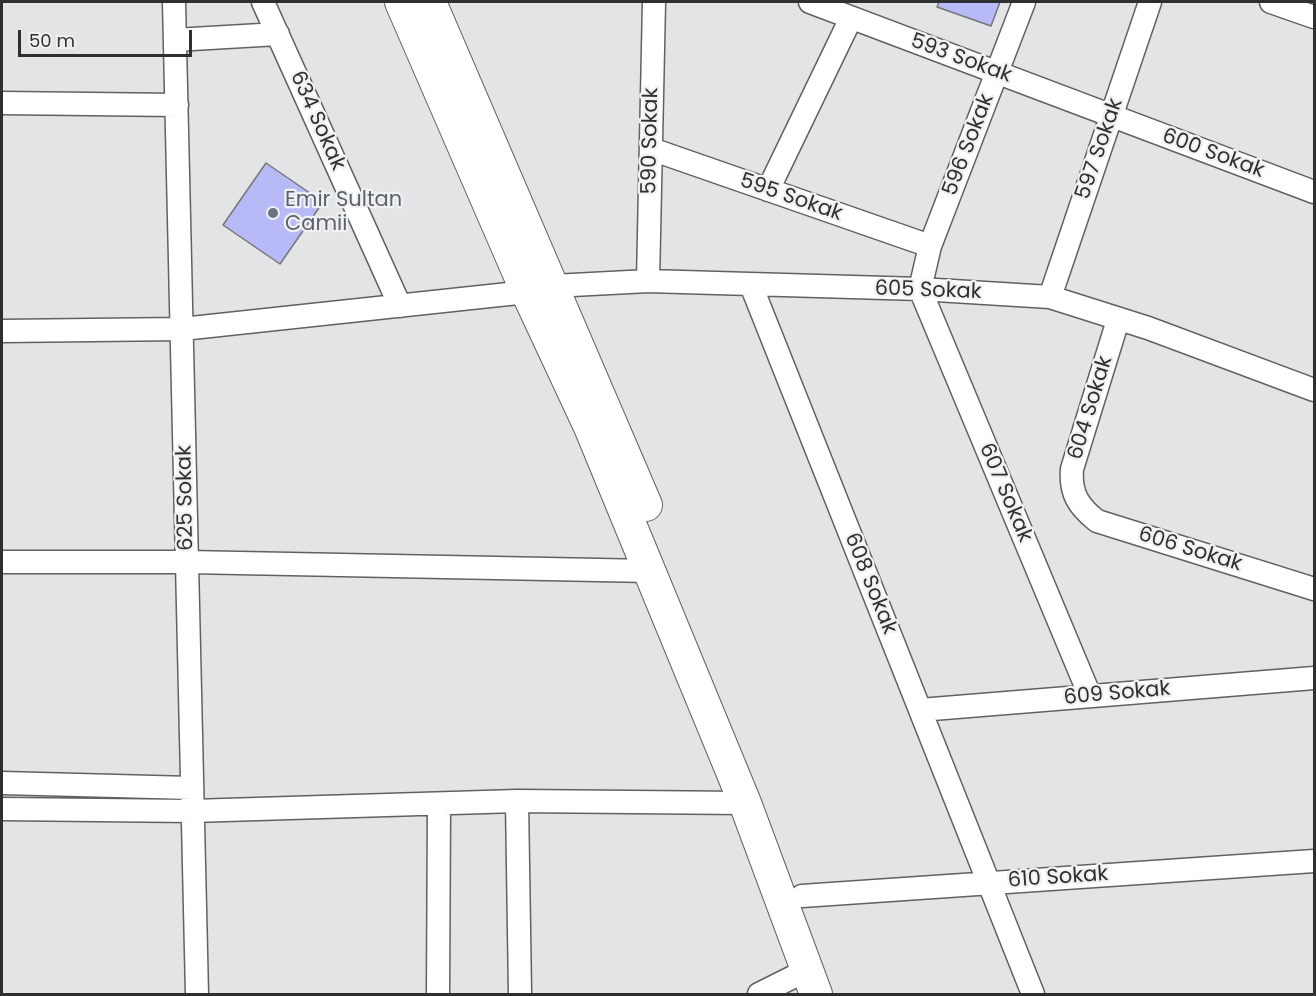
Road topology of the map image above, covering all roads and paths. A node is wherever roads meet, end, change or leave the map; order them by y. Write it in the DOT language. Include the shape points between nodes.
graph roads {
  1 [pos="174,2"];
  2 [pos="263,2"];
  3 [pos="401,2"];
  4 [pos="430,2"];
  5 [pos="654,2"];
  6 [pos="810,2"];
  7 [pos="1024,2"];
  8 [pos="1150,2"];
  9 [pos="1271,2"];
  10 [pos="1314,17"];
  11 [pos="852,18"];
  12 [pos="278,34"];
  13 [pos="175,40"];
  14 [pos="997,72"];
  15 [pos="2,103"];
  16 [pos="177,105"];
  17 [pos="1112,117"];
  18 [pos="651,149"];
  19 [pos="768,190"];
  20 [pos="1314,192"];
  21 [pos="930,246"];
  22 [pos="648,281"];
  23 [pos="751,285"];
  24 [pos="540,289"];
  25 [pos="920,289"];
  26 [pos="1050,297"];
  27 [pos="399,306"];
  28 [pos="1118,320"];
  29 [pos="182,329"];
  30 [pos="2,331"];
  31 [pos="1314,390"];
  32 [pos="1074,496"];
  33 [pos="2,562"];
  34 [pos="187,562"];
  35 [pos="650,571"];
  36 [pos="1314,589"];
  37 [pos="1314,678"];
  38 [pos="1090,696"];
  39 [pos="920,710"];
  40 [pos="2,783"];
  41 [pos="191,800"];
  42 [pos="518,801"];
  43 [pos="745,803"];
  44 [pos="439,804"];
  45 [pos="2,809"];
  46 [pos="1314,861"];
  47 [pos="990,882"];
  48 [pos="802,896"];
  49 [pos="812,982"];
  50 [pos="197,994"];
  51 [pos="438,994"];
  52 [pos="520,994"];
  53 [pos="759,994"];
  54 [pos="838,994"];
  55 [pos="1033,994"];
  1 -- 13 [label="street, 625 Sokak"];
  2 -- 12 [label="street, 634 Sokak"];
  3 -- 24 [label="street"];
  4 -- 24 [label="street"];
  5 -- 18 [label="street, 590 Sokak"];
  6 -- 11 [label="street, 593 Sokak"];
  7 -- 14 [label="street, 596 Sokak"];
  8 -- 17 [label="street, 597 Sokak"];
  9 -- 10 [label="street"];
  11 -- 14 [label="street, 593 Sokak"];
  11 -- 19 [label="street"];
  12 -- 13 [label="street"];
  12 -- 27 [label="street, 634 Sokak"];
  13 -- 16 [label="street, 625 Sokak"];
  14 -- 17 [label="street, 593 Sokak"];
  14 -- 21 [label="street, 596 Sokak"];
  15 -- 16 [label="street"];
  16 -- 29 [label="street, 625 Sokak"];
  17 -- 20 [label="street, 600 Sokak"];
  17 -- 26 [label="street, 597 Sokak"];
  18 -- 19 [label="street, 595 Sokak"];
  18 -- 22 [label="street, 590 Sokak"];
  19 -- 21 [label="street, 595 Sokak"];
  21 -- 25 [label="street, 596 Sokak"];
  22 -- 23 [label="street, 605 Sokak"];
  22 -- 24 [label="street, 605 Sokak"];
  23 -- 25 [label="street, 605 Sokak"];
  23 -- 39 [label="street, 608 Sokak"];
  24 -- 27 [label="street, 605 Sokak"];
  24 -- 35 [label="street"];
  24 -- 48 [label="street" via="613,422"];
  25 -- 26 [label="street, 605 Sokak"];
  25 -- 38 [label="street, 607 Sokak"];
  26 -- 28 [label="street, 605 Sokak"];
  27 -- 29 [label="street, 605 Sokak"];
  28 -- 31 [label="street, 605 Sokak"];
  28 -- 32 [label="street, 604 Sokak" via="1077,447 1071,484"];
  29 -- 30 [label="street, 605 Sokak"];
  29 -- 34 [label="street, 625 Sokak"];
  32 -- 36 [label="street, 606 Sokak" via="1097,521"];
  33 -- 34 [label="street"];
  34 -- 35 [label="street"];
  34 -- 41 [label="street, 625 Sokak"];
  35 -- 43 [label="street"];
  37 -- 38 [label="street, 609 Sokak"];
  38 -- 39 [label="street, 609 Sokak"];
  39 -- 47 [label="street, 608 Sokak"];
  40 -- 41 [label="street"];
  41 -- 44 [label="street"];
  41 -- 45 [label="street"];
  41 -- 50 [label="street, 625 Sokak"];
  42 -- 43 [label="street"];
  42 -- 44 [label="street"];
  42 -- 52 [label="street"];
  43 -- 49 [label="street"];
  44 -- 51 [label="street"];
  46 -- 47 [label="street, 610 Sokak"];
  47 -- 48 [label="street, 610 Sokak"];
  47 -- 55 [label="street, 608 Sokak"];
  48 -- 54 [label="street"];
  49 -- 53 [label="street"];
}
